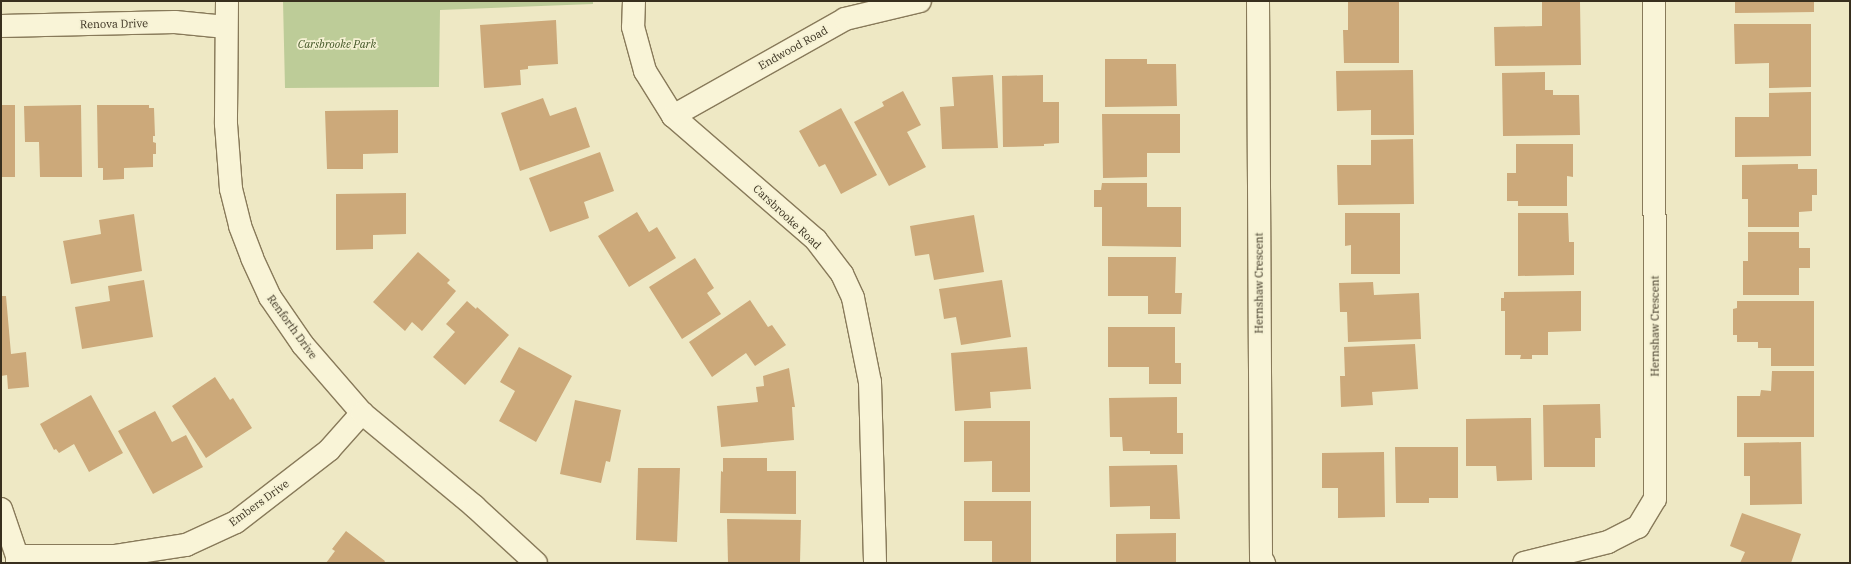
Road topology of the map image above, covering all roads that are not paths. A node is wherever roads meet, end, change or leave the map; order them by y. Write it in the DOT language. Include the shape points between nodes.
graph roads {
  1 [pos="227,1"];
  2 [pos="634,1"];
  3 [pos="920,1"];
  4 [pos="1258,1"];
  5 [pos="1654,1"];
  6 [pos="1,26"];
  7 [pos="226,27"];
  8 [pos="673,116"];
  9 [pos="362,413"];
  10 [pos="1,509"];
  11 [pos="17,560"];
  12 [pos="536,563"];
  13 [pos="875,563"];
  14 [pos="1264,563"];
  15 [pos="1524,563"];
  1 -- 7 [label="street, Renforth Drive"];
  2 -- 8 [label="street, Carsbrooke Road" via="633,26 645,70"];
  3 -- 8 [label="street, Endwood Road" via="845,19"];
  4 -- 14 [label="street, Hernshaw Crescent" via="1260,550"];
  5 -- 15 [label="street, Hernshaw Crescent" via="1655,499 1638,527 1608,542"];
  6 -- 7 [label="street, Renova Drive" via="175,22"];
  7 -- 9 [label="street, Renforth Drive" via="226,124 231,189 240,226 270,297 303,345"];
  8 -- 13 [label="street, Carsbrooke Road" via="816,240 842,274 853,298 870,382"];
  9 -- 11 [label="street, Embers Drive" via="329,450 236,522 186,545 114,556"];
  9 -- 12 [label="street, Renforth Drive" via="474,506"];
  10 -- 11 [label="street, Embers Drive"];
}
